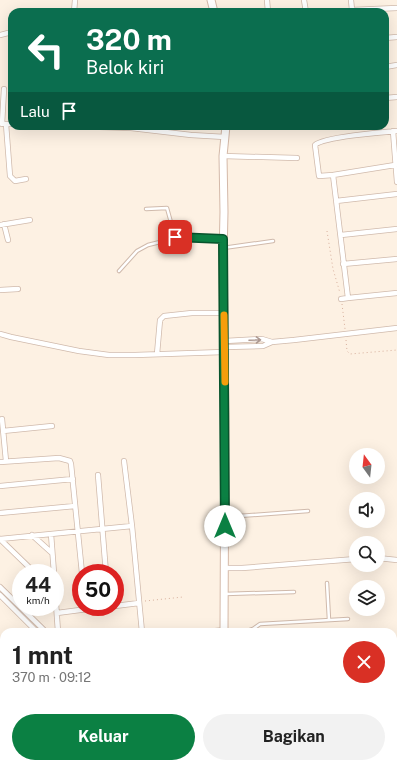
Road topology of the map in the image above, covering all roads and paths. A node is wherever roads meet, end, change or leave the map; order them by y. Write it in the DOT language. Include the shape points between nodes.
graph roads {
  1 [pos="4,89"];
  2 [pos="3,124"];
  3 [pos="157,130"];
  4 [pos="226,130"];
  5 [pos="395,131"];
  6 [pos="225,137"];
  7 [pos="223,156"];
  8 [pos="297,158"];
  9 [pos="395,165"];
  10 [pos="333,175"];
  11 [pos="26,179"];
  12 [pos="397,182"];
  13 [pos="397,194"];
  14 [pos="336,200"];
  15 [pos="146,209"];
  16 [pos="30,220"];
  17 [pos="2,225"];
  18 [pos="397,229"];
  19 [pos="327,231"];
  20 [pos="340,235"];
  21 [pos="175,237"];
  22 [pos="223,239"];
  23 [pos="8,240"];
  24 [pos="273,241"];
  25 [pos="223,248"];
  26 [pos="397,259"];
  27 [pos="343,264"];
  28 [pos="119,271"];
  29 [pos="18,289"];
  30 [pos="0,290"];
  31 [pos="397,293"];
  32 [pos="348,298"];
  33 [pos="342,299"];
  34 [pos="224,313"];
  35 [pos="397,328"];
  36 [pos="0,334"];
  37 [pos="346,334"];
  38 [pos="225,346"];
  39 [pos="397,350"];
  40 [pos="158,354"];
  41 [pos="2,419"];
  42 [pos="52,426"];
  43 [pos="3,431"];
  44 [pos="6,461"];
  45 [pos="124,461"];
  46 [pos="0,462"];
  47 [pos="98,475"];
  48 [pos="73,479"];
  49 [pos="0,486"];
  50 [pos="75,506"];
  51 [pos="308,511"];
  52 [pos="0,513"];
  53 [pos="225,517"];
  54 [pos="132,526"];
  55 [pos="102,529"];
  56 [pos="78,531"];
  57 [pos="51,534"];
  58 [pos="32,535"];
  59 [pos="0,539"];
  60 [pos="52,553"];
  61 [pos="385,559"];
  62 [pos="349,560"];
  63 [pos="397,560"];
  64 [pos="26,564"];
  65 [pos="53,564"];
  66 [pos="81,564"];
  67 [pos="105,564"];
  68 [pos="225,568"];
  69 [pos="327,584"];
  70 [pos="0,587"];
  71 [pos="294,592"];
  72 [pos="224,594"];
  73 [pos="0,595"];
  74 [pos="183,597"];
  75 [pos="142,602"];
  76 [pos="124,605"];
  77 [pos="57,616"];
  78 [pos="348,619"];
  79 [pos="329,620"];
  80 [pos="33,628"];
  81 [pos="42,628"];
  82 [pos="58,628"];
  83 [pos="142,628"];
  84 [pos="226,628"];
  85 [pos="255,628"];
  86 [pos="0,746"];
  87 [pos="0,750"];
  1 -- 2 [label="street"];
  2 -- 11 [label="street" via="10,176 15,181"];
  3 -- 6 [label="street"];
  4 -- 6 [label="main road"];
  5 -- 9 [label="street"];
  5 -- 10 [label="street" via="316,143 319,176"];
  6 -- 7 [label="main road"];
  7 -- 8 [label="street"];
  7 -- 22 [label="main road"];
  9 -- 10 [label="street"];
  9 -- 12 [label="street"];
  10 -- 14 [label="street"];
  13 -- 14 [label="street"];
  14 -- 20 [label="street"];
  15 -- 21 [label="lane" via="167,208"];
  16 -- 17 [label="street"];
  17 -- 23 [label="street"];
  18 -- 20 [label="street"];
  19 -- 33 [label="path" via="333,269"];
  20 -- 27 [label="street"];
  21 -- 22 [label="lane"];
  21 -- 28 [label="lane" via="143,247"];
  22 -- 25 [label="main road"];
  24 -- 25 [label="lane"];
  25 -- 34 [label="main road"];
  26 -- 27 [label="street"];
  27 -- 32 [label="street"];
  29 -- 30 [label="street"];
  31 -- 32 [label="street"];
  32 -- 33 [label="street"];
  33 -- 37 [label="path"];
  34 -- 38 [label="main road"];
  34 -- 40 [label="street" via="164,316 160,320"];
  35 -- 37 [label="street"];
  36 -- 40 [label="street" via="94,354"];
  37 -- 38 [label="street" via="272,342 262,339"];
  37 -- 39 [label="path" via="347,351 350,354"];
  38 -- 40 [label="street"];
  38 -- 53 [label="main road"];
  41 -- 43 [label="street"];
  42 -- 43 [label="street"];
  43 -- 44 [label="street"];
  44 -- 46 [label="street"];
  44 -- 48 [label="street" via="66,459 72,464"];
  45 -- 54 [label="street"];
  47 -- 55 [label="street"];
  48 -- 49 [label="street"];
  48 -- 50 [label="street"];
  50 -- 52 [label="street"];
  50 -- 56 [label="street"];
  51 -- 53 [label="lane"];
  53 -- 68 [label="main road"];
  54 -- 55 [label="street"];
  54 -- 75 [label="street"];
  55 -- 56 [label="street"];
  55 -- 67 [label="street"];
  56 -- 57 [label="street"];
  56 -- 66 [label="street"];
  57 -- 58 [label="street"];
  57 -- 60 [label="street"];
  58 -- 59 [label="street"];
  58 -- 60 [label="street"];
  59 -- 64 [label="street"];
  60 -- 65 [label="street"];
  61 -- 63 [label="street"];
  62 -- 68 [label="street"];
  68 -- 72 [label="main road"];
  69 -- 79 [label="lane"];
  70 -- 81 [label="street"];
  71 -- 72 [label="lane"];
  72 -- 84 [label="main road"];
  73 -- 80 [label="street"];
  74 -- 75 [label="path"];
  75 -- 76 [label="street"];
  75 -- 83 [label="street"];
  77 -- 82 [label="street"];
  78 -- 79 [label="lane"];
  79 -- 85 [label="lane" via="260,624"];
  86 -- 87 [label="street"];
}
